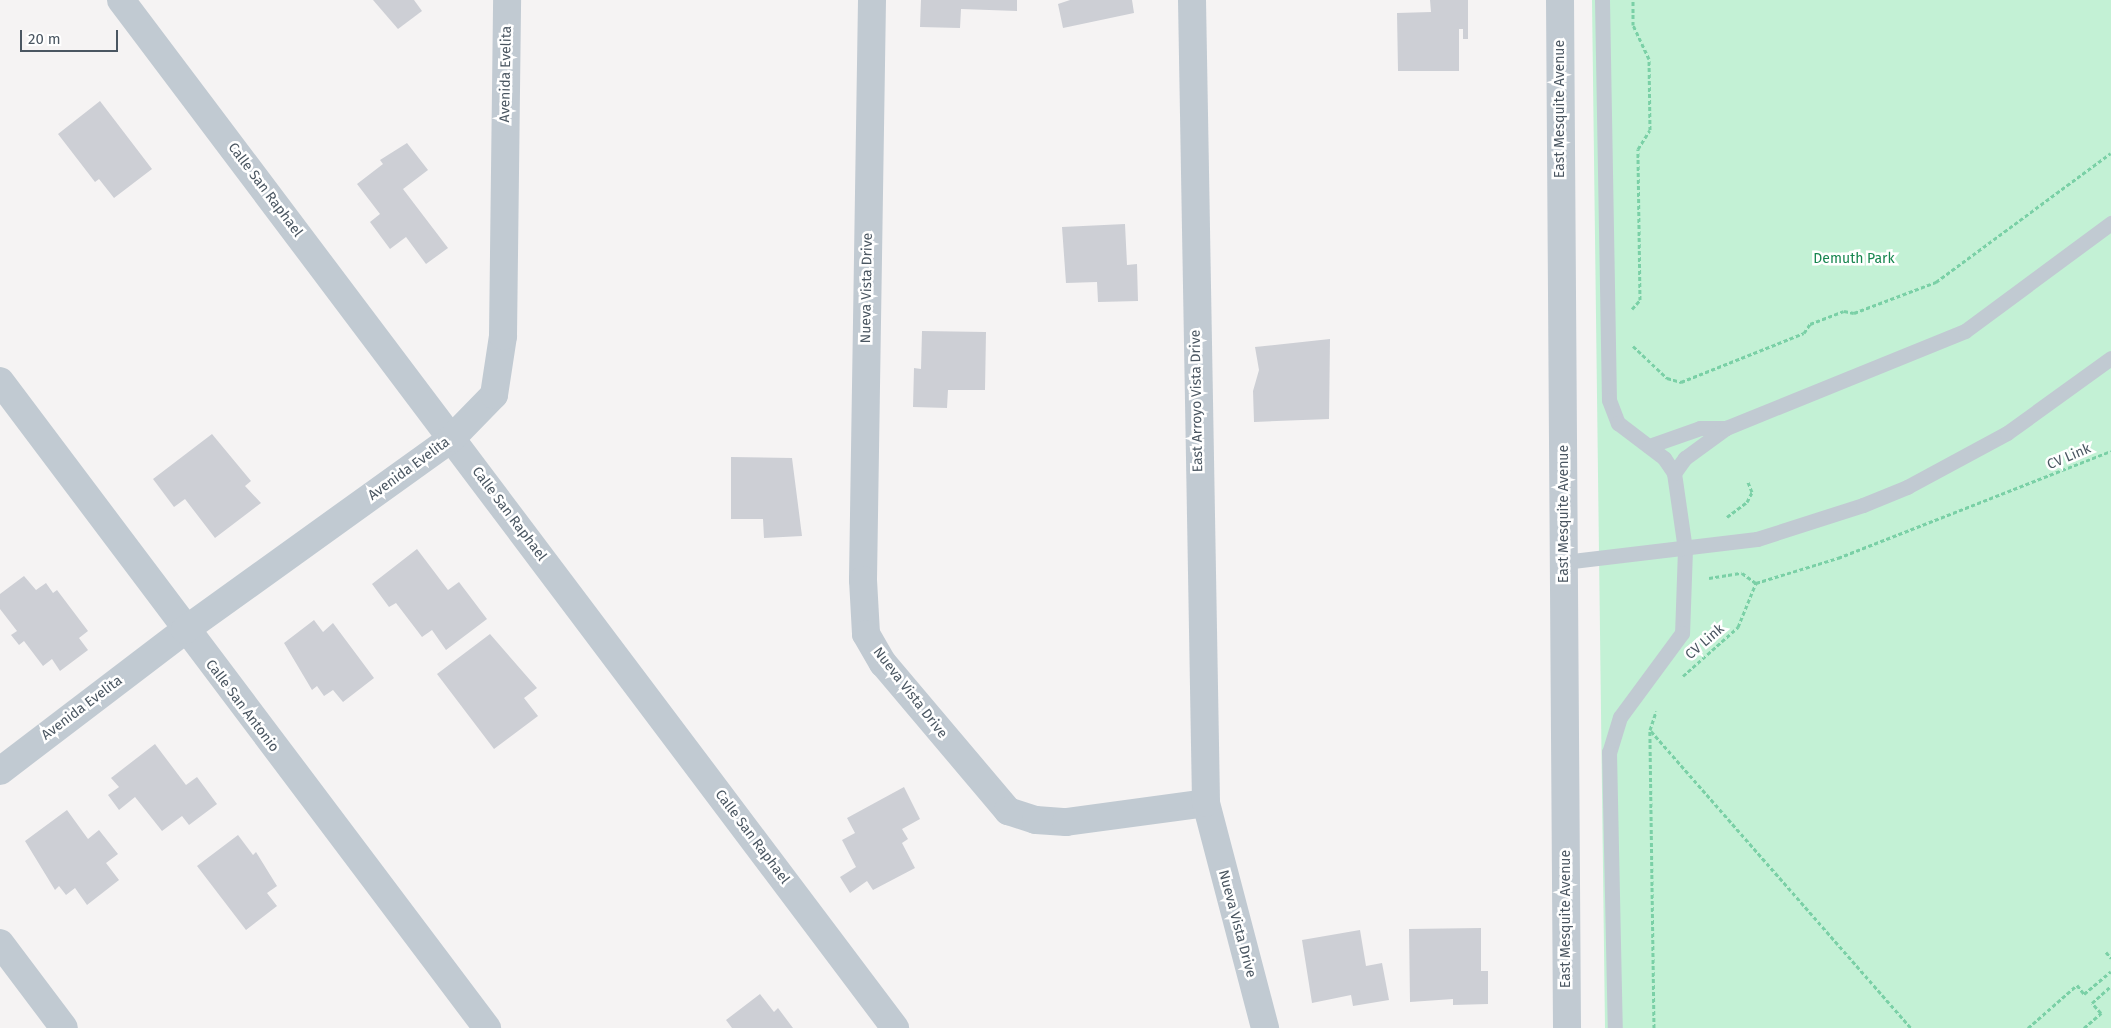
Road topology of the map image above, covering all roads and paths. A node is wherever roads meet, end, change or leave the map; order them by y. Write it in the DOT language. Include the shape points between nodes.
graph roads {
  1 [pos="121,0"];
  2 [pos="507,0"];
  3 [pos="872,0"];
  4 [pos="1192,0"];
  5 [pos="1560,0"];
  6 [pos="1602,0"];
  7 [pos="1633,0"];
  8 [pos="2111,153"];
  9 [pos="2111,223"];
  10 [pos="1630,319"];
  11 [pos="1630,342"];
  12 [pos="2111,358"];
  13 [pos="0,381"];
  14 [pos="1726,428"];
  15 [pos="452,438"];
  16 [pos="1649,446"];
  17 [pos="2111,451"];
  18 [pos="1674,473"];
  19 [pos="1748,482"];
  20 [pos="1719,519"];
  21 [pos="1685,549"];
  22 [pos="1564,562"];
  23 [pos="1702,574"];
  24 [pos="1756,583"];
  25 [pos="185,630"];
  26 [pos="1679,679"];
  27 [pos="1662,702"];
  28 [pos="1650,730"];
  29 [pos="0,771"];
  30 [pos="1206,802"];
  31 [pos="0,943"];
  32 [pos="2106,952"];
  33 [pos="2111,958"];
  34 [pos="2111,971"];
  35 [pos="2111,986"];
  36 [pos="64,1028"];
  37 [pos="487,1028"];
  38 [pos="896,1028"];
  39 [pos="1265,1028"];
  40 [pos="1567,1028"];
  41 [pos="1615,1028"];
  42 [pos="1654,1028"];
  43 [pos="1911,1028"];
  44 [pos="2028,1028"];
  45 [pos="2084,1028"];
  1 -- 15 [label="street, Calle San Raphael"];
  2 -- 15 [label="street, Avenida Evelita" via="503,336 494,395"];
  3 -- 30 [label="street, Nueva Vista Drive" via="862,580 866,634 883,664 1008,811 1036,820 1066,822"];
  4 -- 30 [label="street, East Arroyo Vista Drive"];
  5 -- 22 [label="street, East Mesquite Avenue"];
  6 -- 16 [label="lane" via="1606,384 1618,423"];
  7 -- 10 [label="path" via="1633,25 1650,59 1650,130 1638,149 1640,300 1630,312"];
  8 -- 11 [label="path" via="1936,282 1854,313 1844,311 1810,324 1804,333 1681,382 1667,378"];
  9 -- 14 [label="lane" via="1965,331"];
  12 -- 21 [label="lane" via="2007,433 1907,487 1757,539"];
  13 -- 25 [label="street, Calle San Antonio"];
  14 -- 16 [label="lane" via="1700,428"];
  14 -- 18 [label="lane" via="1685,458"];
  15 -- 25 [label="street, Avenida Evelita"];
  15 -- 38 [label="street, Calle San Raphael"];
  16 -- 18 [label="lane"];
  17 -- 24 [label="path, CV Link" via="1838,558"];
  18 -- 21 [label="lane"];
  19 -- 20 [label="path" via="1752,492 1747,502"];
  21 -- 22 [label="lane"];
  21 -- 41 [label="lane" via="1682,633 1620,717 1610,752"];
  22 -- 40 [label="street, East Mesquite Avenue"];
  23 -- 24 [label="path" via="1709,578 1742,573"];
  24 -- 26 [label="path, CV Link" via="1738,627"];
  25 -- 29 [label="street, Avenida Evelita"];
  25 -- 37 [label="street, Calle San Antonio"];
  27 -- 28 [label="path"];
  28 -- 42 [label="path"];
  28 -- 43 [label="path"];
  30 -- 39 [label="street, Nueva Vista Drive"];
  31 -- 36 [label="street"];
  32 -- 33 [label="path"];
  34 -- 44 [label="path" via="2084,994 2077,985"];
  35 -- 45 [label="path" via="2092,1003 2101,1013"];
}
